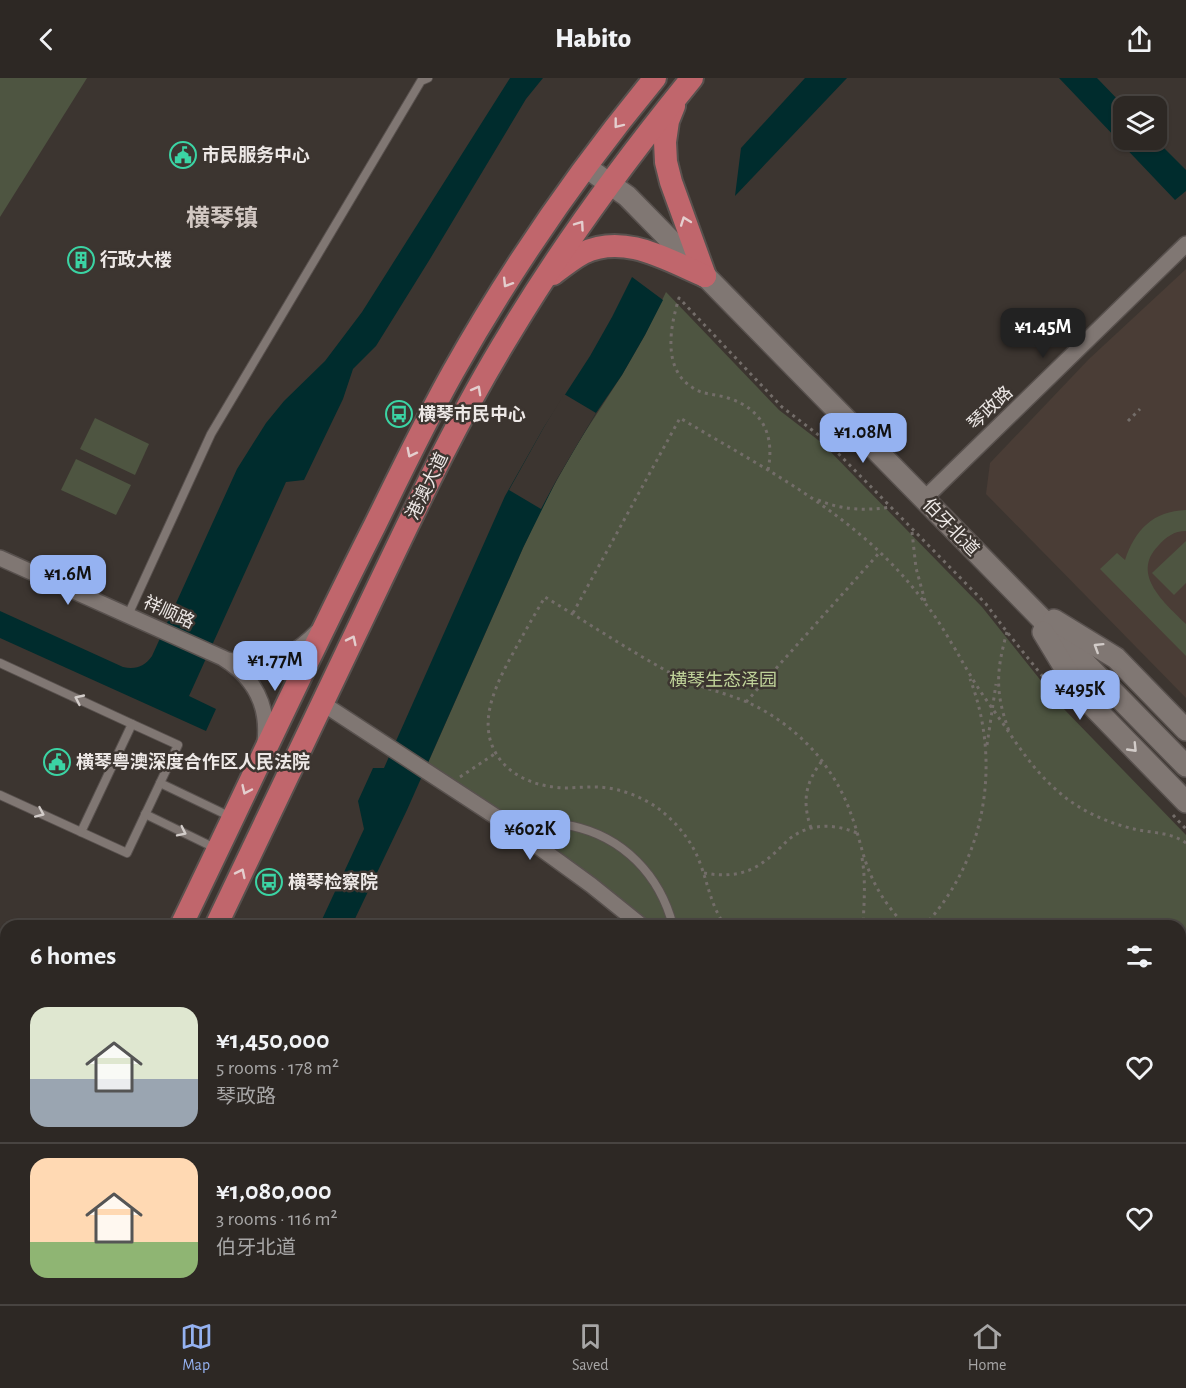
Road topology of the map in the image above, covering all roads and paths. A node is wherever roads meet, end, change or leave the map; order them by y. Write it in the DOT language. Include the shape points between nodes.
graph roads {
  1 [pos="428,78"];
  2 [pos="655,78"];
  3 [pos="689,81"];
  4 [pos="586,166"];
  5 [pos="609,183"];
  6 [pos="1186,244"];
  7 [pos="705,276"];
  8 [pos="540,284"];
  9 [pos="1140,409"];
  10 [pos="1128,421"];
  11 [pos="768,470"];
  12 [pos="811,497"];
  13 [pos="924,499"];
  14 [pos="891,507"];
  15 [pos="912,530"];
  16 [pos="880,552"];
  17 [pos="0,558"];
  18 [pos="1024,601"];
  19 [pos="927,605"];
  20 [pos="573,614"];
  21 [pos="128,615"];
  22 [pos="325,624"];
  23 [pos="1007,632"];
  24 [pos="223,658"];
  25 [pos="0,663"];
  26 [pos="999,670"];
  27 [pos="968,672"];
  28 [pos="746,702"];
  29 [pos="322,703"];
  30 [pos="1066,704"];
  31 [pos="993,709"];
  32 [pos="132,723"];
  33 [pos="1186,730"];
  34 [pos="1011,735"];
  35 [pos="986,750"];
  36 [pos="496,753"];
  37 [pos="263,754"];
  38 [pos="822,761"];
  39 [pos="1186,766"];
  40 [pos="160,783"];
  41 [pos="448,784"];
  42 [pos="0,795"];
  43 [pos="1178,807"];
  44 [pos="145,814"];
  45 [pos="233,817"];
  46 [pos="507,824"];
  47 [pos="811,828"];
  48 [pos="1186,829"];
  49 [pos="81,832"];
  50 [pos="857,833"];
  51 [pos="1186,843"];
  52 [pos="218,849"];
  53 [pos="861,850"];
  54 [pos="703,873"];
  55 [pos="184,920"];
  56 [pos="219,920"];
  57 [pos="635,920"];
  58 [pos="671,920"];
  59 [pos="722,920"];
  60 [pos="863,920"];
  61 [pos="900,920"];
  62 [pos="929,920"];
  1 -- 21 [label="lane" via="421,81 211,434"];
  2 -- 4 [label="main road, 港澳大道, one-way"];
  3 -- 5 [label="main road, 港澳大道"];
  7 -- 3 [label="main road, one-way" via="666,162 668,121"];
  4 -- 5 [label="main road, 伯牙北道"];
  4 -- 22 [label="main road, 港澳大道, one-way" via="517,267 453,372"];
  5 -- 7 [label="main road, 伯牙北道" via="627,196"];
  8 -- 5 [label="main road, 港澳大道, one-way"];
  6 -- 13 [label="street, 琴政路"];
  7 -- 8 [label="main road" via="642,249 619,245 585,252"];
  7 -- 13 [label="main road, 伯牙北道"];
  29 -- 8 [label="main road, 港澳大道, one-way" via="445,448"];
  9 -- 10 [label="path"];
  11 -- 12 [label="path"];
  11 -- 14 [label="path" via="770,439 754,412 727,397 692,388 676,370 671,330 679,298 782,406 825,440"];
  11 -- 20 [label="path" via="680,418"];
  12 -- 14 [label="path" via="850,509"];
  12 -- 16 [label="path"];
  13 -- 18 [label="main road, 伯牙北道"];
  14 -- 15 [label="path"];
  15 -- 19 [label="path" via="916,568"];
  15 -- 23 [label="path" via="986,604"];
  16 -- 19 [label="path"];
  16 -- 28 [label="path"];
  17 -- 21 [label="street, 祥顺路"];
  33 -- 18 [label="main road, one-way" via="1116,658"];
  18 -- 39 [label="main road, 伯牙北道"];
  18 -- 43 [label="main road, one-way" via="1080,693"];
  19 -- 27 [label="path"];
  20 -- 28 [label="path" via="674,675"];
  20 -- 36 [label="path" via="545,597 499,679 489,711 490,739"];
  21 -- 24 [label="street, 祥顺路"];
  22 -- 24 [label="street, 祥顺路" via="298,649 278,660 256,664"];
  22 -- 37 [label="main road, 港澳大道"];
  23 -- 26 [label="path"];
  23 -- 30 [label="path"];
  24 -- 37 [label="street, 祥顺路" via="249,680 260,699 266,721"];
  32 -- 25 [label="lane, one-way"];
  26 -- 31 [label="path"];
  26 -- 34 [label="path" via="1000,699"];
  27 -- 31 [label="path"];
  27 -- 35 [label="path" via="981,710"];
  28 -- 38 [label="path" via="778,719"];
  29 -- 41 [label="street"];
  56 -- 29 [label="main road, 港澳大道, one-way"];
  31 -- 34 [label="path"];
  31 -- 35 [label="path"];
  32 -- 40 [label="lane" via="178,745"];
  32 -- 49 [label="lane"];
  34 -- 51 [label="path" via="1035,769 1080,807 1115,824 1168,835"];
  35 -- 62 [label="path" via="982,811 971,850 953,886"];
  36 -- 41 [label="path"];
  36 -- 54 [label="path" via="516,775 539,784 619,790 658,808 679,827 695,851"];
  37 -- 45 [label="main road, 港澳大道, one-way"];
  38 -- 47 [label="path" via="807,788"];
  38 -- 50 [label="path" via="845,800"];
  40 -- 44 [label="lane"];
  40 -- 45 [label="lane"];
  41 -- 46 [label="street"];
  42 -- 49 [label="lane, one-way"];
  43 -- 48 [label="path"];
  44 -- 49 [label="lane" via="127,853"];
  44 -- 52 [label="lane, one-way"];
  45 -- 52 [label="main road, 港澳大道"];
  46 -- 57 [label="street"];
  46 -- 58 [label="lane" via="571,826 618,845 655,881"];
  47 -- 50 [label="path" via="835,826"];
  47 -- 54 [label="path" via="790,839 754,868 724,875"];
  50 -- 53 [label="path"];
  52 -- 55 [label="main road, 港澳大道"];
  53 -- 60 [label="path"];
  53 -- 61 [label="path" via="882,896"];
  54 -- 59 [label="path"];
}
